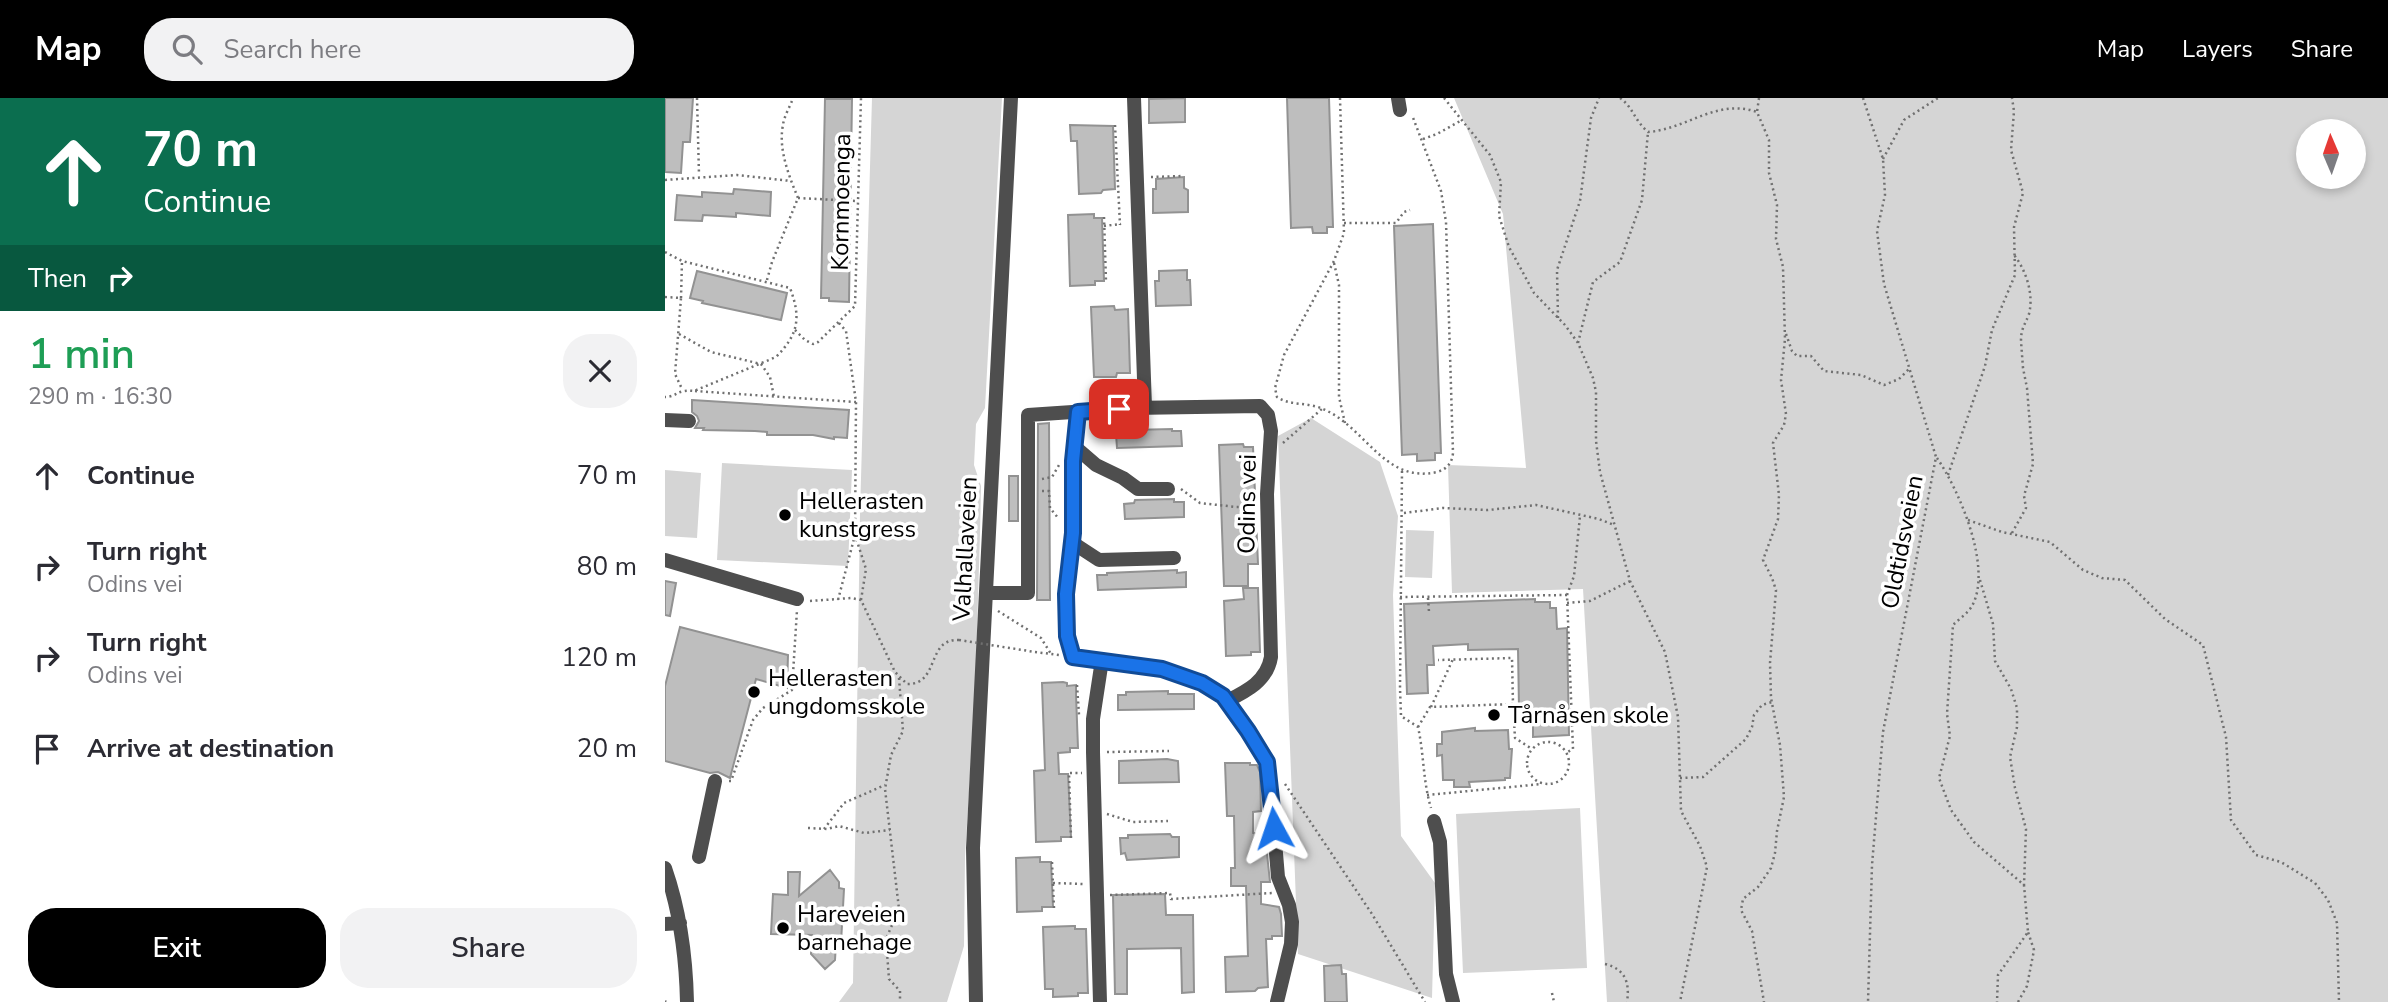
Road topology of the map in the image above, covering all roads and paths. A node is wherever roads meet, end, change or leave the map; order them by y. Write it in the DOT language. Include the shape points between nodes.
graph roads {
  1 [pos="697,98"];
  2 [pos="793,98"];
  3 [pos="861,98"];
  4 [pos="1011,98"];
  5 [pos="1134,98"];
  6 [pos="1340,98"];
  7 [pos="1444,98"];
  8 [pos="1599,98"];
  9 [pos="1620,98"];
  10 [pos="1759,98"];
  11 [pos="1863,98"];
  12 [pos="1938,98"];
  13 [pos="2012,98"];
  14 [pos="1399,104"];
  15 [pos="1757,112"];
  16 [pos="1462,120"];
  17 [pos="1115,125"];
  18 [pos="1649,132"];
  19 [pos="1423,139"];
  20 [pos="1883,159"];
  21 [pos="699,176"];
  22 [pos="1182,176"];
  23 [pos="1137,177"];
  24 [pos="665,180"];
  25 [pos="791,181"];
  26 [pos="798,198"];
  27 [pos="859,201"];
  28 [pos="1410,210"];
  29 [pos="1104,217"];
  30 [pos="1139,223"];
  31 [pos="1344,223"];
  32 [pos="1120,225"];
  33 [pos="1104,226"];
  34 [pos="665,252"];
  35 [pos="2014,255"];
  36 [pos="682,261"];
  37 [pos="1333,261"];
  38 [pos="767,281"];
  39 [pos="1106,282"];
  40 [pos="665,297"];
  41 [pos="681,298"];
  42 [pos="1558,318"];
  43 [pos="839,323"];
  44 [pos="795,330"];
  45 [pos="1785,331"];
  46 [pos="679,334"];
  47 [pos="1578,343"];
  48 [pos="761,364"];
  49 [pos="1909,369"];
  50 [pos="682,389"];
  51 [pos="694,391"];
  52 [pos="665,397"];
  53 [pos="773,397"];
  54 [pos="856,402"];
  55 [pos="1145,407"];
  56 [pos="1323,408"];
  57 [pos="1078,412"];
  58 [pos="665,420"];
  59 [pos="689,421"];
  60 [pos="1345,423"];
  61 [pos="1073,454"];
  62 [pos="1270,456"];
  63 [pos="1935,457"];
  64 [pos="1402,471"];
  65 [pos="1948,475"];
  66 [pos="1028,485"];
  67 [pos="1168,489"];
  68 [pos="1245,507"];
  69 [pos="1403,513"];
  70 [pos="1580,515"];
  71 [pos="1968,520"];
  72 [pos="1614,525"];
  73 [pos="1073,527"];
  74 [pos="2012,534"];
  75 [pos="855,535"];
  76 [pos="1073,543"];
  77 [pos="1174,558"];
  78 [pos="665,560"];
  79 [pos="1980,579"];
  80 [pos="1630,581"];
  81 [pos="986,593"];
  82 [pos="1567,594"];
  83 [pos="1400,597"];
  84 [pos="1428,597"];
  85 [pos="797,599"];
  86 [pos="838,600"];
  87 [pos="861,600"];
  88 [pos="1567,603"];
  89 [pos="994,609"];
  90 [pos="1429,612"];
  91 [pos="1453,659"];
  92 [pos="1102,660"];
  93 [pos="1438,660"];
  94 [pos="899,678"];
  95 [pos="1227,701"];
  96 [pos="1772,702"];
  97 [pos="1513,704"];
  98 [pos="1430,707"];
  99 [pos="1418,727"];
  100 [pos="1532,749"];
  101 [pos="1169,751"];
  102 [pos="1093,752"];
  103 [pos="1566,753"];
  104 [pos="1269,771"];
  105 [pos="1093,772"];
  106 [pos="1680,778"];
  107 [pos="715,781"];
  108 [pos="1543,784"];
  109 [pos="885,785"];
  110 [pos="1427,795"];
  111 [pos="1094,810"];
  112 [pos="1168,821"];
  113 [pos="1434,821"];
  114 [pos="808,828"];
  115 [pos="824,829"];
  116 [pos="890,830"];
  117 [pos="1071,838"];
  118 [pos="699,857"];
  119 [pos="1052,862"];
  120 [pos="665,868"];
  121 [pos="1053,883"];
  122 [pos="2024,885"];
  123 [pos="1097,889"];
  124 [pos="1282,889"];
  125 [pos="1054,908"];
  126 [pos="672,924"];
  127 [pos="2028,932"];
  128 [pos="1605,964"];
  129 [pos="1552,993"];
  130 [pos="687,1002"];
  131 [pos="900,1002"];
  132 [pos="976,1002"];
  133 [pos="1100,1002"];
  134 [pos="1277,1002"];
  135 [pos="1425,1002"];
  136 [pos="1453,1002"];
  137 [pos="1554,1002"];
  138 [pos="1627,1002"];
  139 [pos="1680,1002"];
  140 [pos="1764,1002"];
  141 [pos="1868,1002"];
  142 [pos="1997,1002"];
  143 [pos="2018,1002"];
  144 [pos="2339,1002"];
  1 -- 21 [label="path"];
  2 -- 25 [label="path" via="782,135"];
  3 -- 27 [label="path, Kornmoenga"];
  4 -- 81 [label="street, Valhallaveien"];
  5 -- 23 [label="street"];
  6 -- 31 [label="path"];
  7 -- 16 [label="path"];
  8 -- 42 [label="path" via="1591,118 1580,201 1557,270"];
  9 -- 18 [label="path"];
  10 -- 15 [label="path"];
  11 -- 20 [label="path, Oldtidsveien"];
  12 -- 20 [label="path" via="1904,120"];
  13 -- 35 [label="path" via="2011,150 2023,193 2014,228"];
  14 -- 19 [label="path" via="1413,116"];
  15 -- 18 [label="path" via="1744,105 1728,105 1664,131"];
  15 -- 45 [label="path" via="1769,140"];
  16 -- 19 [label="path"];
  16 -- 42 [label="path" via="1485,146 1499,175 1499,216 1509,247 1534,293"];
  17 -- 32 [label="path"];
  18 -- 47 [label="path" via="1642,200 1619,262 1593,282"];
  19 -- 64 [label="path" via="1445,212 1453,453 1443,470 1427,474"];
  20 -- 49 [label="path, Oldtidsveien" via="1885,195 1877,231 1884,284"];
  21 -- 24 [label="path"];
  21 -- 25 [label="path"];
  22 -- 23 [label="path"];
  23 -- 30 [label="street"];
  25 -- 26 [label="path"];
  26 -- 27 [label="path"];
  26 -- 38 [label="path"];
  27 -- 43 [label="path, Kornmoenga" via="855,306"];
  28 -- 31 [label="path" via="1395,223"];
  29 -- 33 [label="path"];
  30 -- 32 [label="path"];
  30 -- 55 [label="street"];
  31 -- 37 [label="path"];
  32 -- 33 [label="path"];
  33 -- 39 [label="path"];
  34 -- 36 [label="path"];
  35 -- 65 [label="path" via="2015,275 1992,330 1985,366"];
  35 -- 74 [label="path" via="2022,265 2030,299 2021,341 2033,454 2024,496 2027,508"];
  36 -- 38 [label="path"];
  36 -- 41 [label="path"];
  37 -- 56 [label="path" via="1284,355 1275,388 1284,402"];
  37 -- 60 [label="path" via="1339,285 1339,400"];
  38 -- 44 [label="path" via="790,288 798,309"];
  40 -- 41 [label="path"];
  41 -- 46 [label="path"];
  42 -- 47 [label="path"];
  43 -- 44 [label="path" via="813,344"];
  43 -- 54 [label="path" via="846,331"];
  44 -- 48 [label="path" via="776,357"];
  45 -- 49 [label="path" via="1792,351 1797,356 1811,356 1823,371 1861,375 1884,385"];
  45 -- 96 [label="path" via="1781,380 1786,414 1773,443 1778,519 1763,560 1776,590"];
  46 -- 48 [label="path" via="711,352"];
  46 -- 50 [label="path" via="675,374"];
  47 -- 72 [label="path" via="1595,385 1597,457"];
  48 -- 51 [label="path"];
  48 -- 53 [label="path" via="772,383"];
  49 -- 63 [label="path, Oldtidsveien"];
  50 -- 51 [label="path"];
  50 -- 52 [label="path"];
  51 -- 53 [label="path"];
  53 -- 54 [label="path"];
  54 -- 75 [label="path"];
  55 -- 57 [label="street, Odins vei"];
  55 -- 62 [label="street, Odins vei" via="1260,406 1270,419"];
  56 -- 60 [label="path"];
  56 -- 62 [label="path"];
  57 -- 61 [label="street"];
  57 -- 66 [label="street, Odins vei" via="1028,415"];
  58 -- 59 [label="street"];
  60 -- 64 [label="path"];
  61 -- 66 [label="path" via="1050,478"];
  61 -- 67 [label="street" via="1139,490"];
  61 -- 73 [label="street"];
  62 -- 95 [label="street, Odins vei" via="1271,661 1258,682"];
  63 -- 65 [label="path"];
  63 -- 141 [label="path, Oldtidsveien" via="1883,732 1872,865"];
  64 -- 69 [label="path"];
  65 -- 71 [label="path"];
  66 -- 73 [label="path" via="1049,491 1050,509"];
  66 -- 81 [label="street" via="1028,593"];
  67 -- 68 [label="path" via="1184,489 1203,503"];
  69 -- 70 [label="path" via="1537,505"];
  69 -- 83 [label="path"];
  70 -- 72 [label="path"];
  70 -- 82 [label="path" via="1574,576"];
  71 -- 74 [label="path"];
  71 -- 79 [label="path"];
  72 -- 80 [label="path"];
  73 -- 76 [label="street"];
  74 -- 144 [label="path" via="2050,542 2083,570 2125,580 2165,619 2203,645 2226,737 2231,820 2256,855 2281,862 2315,883 2328,900 2337,923"];
  75 -- 86 [label="path"];
  75 -- 87 [label="path" via="866,569"];
  76 -- 77 [label="street" via="1099,560"];
  76 -- 92 [label="street" via="1066,594 1067,636 1073,657"];
  78 -- 85 [label="street"];
  79 -- 122 [label="path" via="1993,624 1995,661 2017,708 2010,757 2026,829"];
  79 -- 122 [label="path" via="1972,606 1953,625 1947,714 1950,736 1939,778 1951,810 1974,842"];
  80 -- 88 [label="path" via="1590,601"];
  80 -- 106 [label="path" via="1667,662 1678,717"];
  81 -- 132 [label="street, Valhallaveien" via="973,859"];
  82 -- 84 [label="path"];
  82 -- 88 [label="path"];
  83 -- 84 [label="path"];
  83 -- 99 [label="path" via="1401,716"];
  84 -- 90 [label="path"];
  85 -- 86 [label="path"];
  85 -- 107 [label="path" via="792,690 753,720 731,781"];
  86 -- 87 [label="path"];
  87 -- 94 [label="path"];
  88 -- 103 [label="path" via="1573,750"];
  89 -- 94 [label="path, bridge" via="1041,638 1051,654 950,640 937,651 931,670 921,681 907,684"];
  91 -- 93 [label="path"];
  91 -- 97 [label="path" via="1511,659"];
  91 -- 98 [label="path"];
  92 -- 95 [label="street" via="1177,673"];
  92 -- 102 [label="street"];
  94 -- 109 [label="path" via="904,731 891,755"];
  95 -- 104 [label="street" via="1262,752"];
  96 -- 106 [label="path" via="1754,715 1746,739 1703,777"];
  96 -- 140 [label="path" via="1784,797 1776,853 1758,887 1743,899 1741,910 1752,931"];
  97 -- 98 [label="path"];
  97 -- 100 [label="path" via="1515,738"];
  98 -- 99 [label="path"];
  99 -- 110 [label="path"];
  100 -- 103 [label="path" via="1551,742"];
  100 -- 108 [label="path" via="1527,769"];
  101 -- 102 [label="path"];
  102 -- 105 [label="street"];
  103 -- 108 [label="path" via="1569,766 1563,778"];
  104 -- 124 [label="street" via="1277,877"];
  104 -- 135 [label="path" via="1290,791"];
  105 -- 111 [label="street"];
  105 -- 117 [label="path" via="1069,773"];
  106 -- 139 [label="path" via="1683,817 1707,867"];
  107 -- 118 [label="street"];
  108 -- 110 [label="path"];
  109 -- 115 [label="path" via="844,803"];
  109 -- 116 [label="path"];
  110 -- 113 [label="path"];
  111 -- 112 [label="path" via="1133,822"];
  111 -- 123 [label="street"];
  113 -- 136 [label="street" via="1440,842 1446,974"];
  114 -- 115 [label="path"];
  115 -- 116 [label="path"];
  116 -- 131 [label="path" via="899,909 885,939 889,979 900,991"];
  119 -- 121 [label="path"];
  120 -- 126 [label="street"];
  121 -- 123 [label="path"];
  121 -- 125 [label="path"];
  122 -- 127 [label="path"];
  123 -- 124 [label="path" via="1131,896 1170,893 1171,899 1255,896"];
  123 -- 133 [label="street"];
  124 -- 134 [label="street" via="1292,936"];
  126 -- 130 [label="street" via="686,970"];
  127 -- 142 [label="path" via="1999,975"];
  127 -- 143 [label="path" via="2034,950 2027,986"];
  128 -- 138 [label="path" via="1622,972 1629,989"];
  129 -- 137 [label="path"];
}
